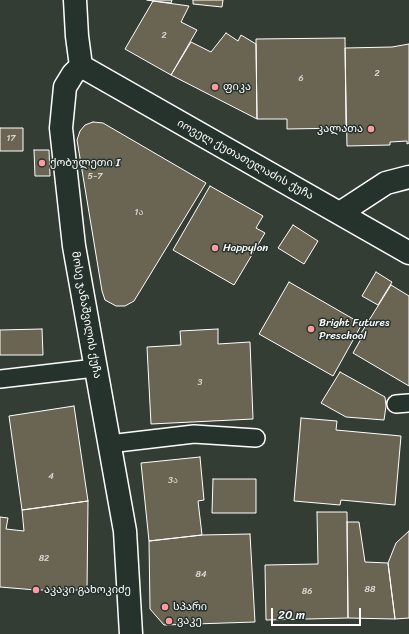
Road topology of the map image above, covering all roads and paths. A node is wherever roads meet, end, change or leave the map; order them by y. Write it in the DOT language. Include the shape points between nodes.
graph roads {
  1 [pos="75,0"];
  2 [pos="81,66"];
  3 [pos="409,177"];
  4 [pos="340,213"];
  5 [pos="409,253"];
  6 [pos="95,368"];
  7 [pos="0,378"];
  8 [pos="256,438"];
  9 [pos="109,444"];
  10 [pos="130,634"];
  1 -- 2 [label="street"];
  2 -- 4 [label="street, იოველ ქუთათელაძის ქუჩა"];
  2 -- 6 [label="street, მოსე ჯანაშვილის ქუჩა" via="65,88 61,128 74,246"];
  3 -- 4 [label="street" via="386,183"];
  4 -- 5 [label="street, იოველ ქუთათელაძის ქუჩა"];
  6 -- 7 [label="lane"];
  6 -- 9 [label="street, მოსე ჯანაშვილის ქუჩა"];
  8 -- 9 [label="lane" via="194,434"];
  9 -- 10 [label="street, მოსე ჯანაშვილის ქუჩა" via="124,531"];
}
